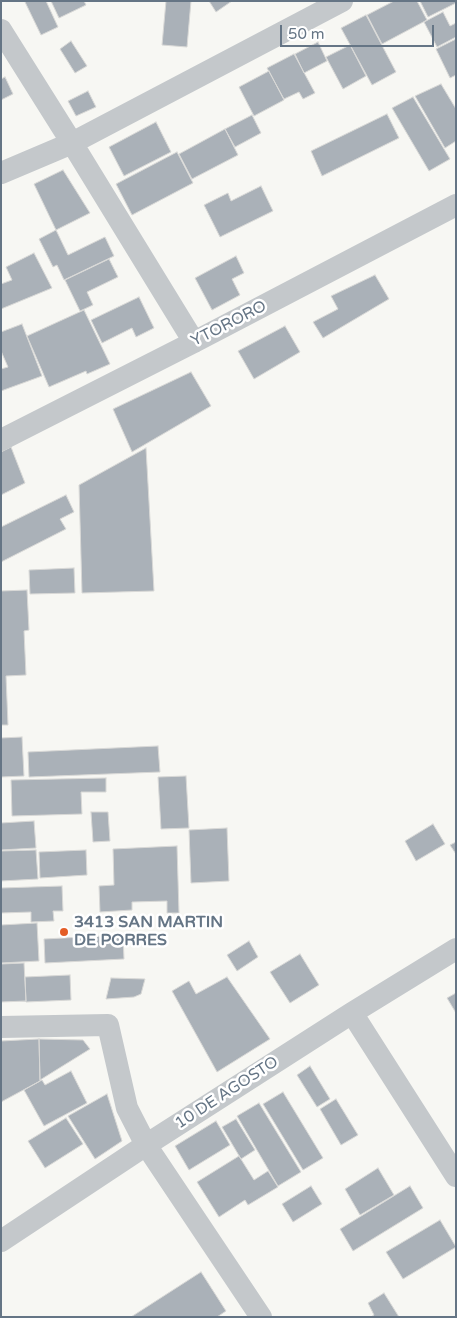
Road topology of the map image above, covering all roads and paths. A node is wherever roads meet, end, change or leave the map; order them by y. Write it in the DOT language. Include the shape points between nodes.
graph roads {
  1 [pos="342,1"];
  2 [pos="1,30"];
  3 [pos="72,143"];
  4 [pos="1,173"];
  5 [pos="454,211"];
  6 [pos="194,342"];
  7 [pos="1,440"];
  8 [pos="456,948"];
  9 [pos="352,1013"];
  10 [pos="1,1026"];
  11 [pos="146,1145"];
  12 [pos="456,1176"];
  13 [pos="1,1241"];
  14 [pos="261,1317"];
  1 -- 3 [label="street"];
  2 -- 3 [label="street"];
  3 -- 4 [label="street"];
  3 -- 6 [label="street"];
  5 -- 6 [label="street, YTORORO"];
  6 -- 7 [label="street, YTORORO"];
  8 -- 9 [label="street, 10 DE AGOSTO"];
  9 -- 11 [label="street, 10 DE AGOSTO"];
  9 -- 12 [label="street"];
  10 -- 11 [label="street" via="108,1025 126,1108"];
  11 -- 13 [label="street, 10 DE AGOSTO"];
  11 -- 14 [label="street"];
}
